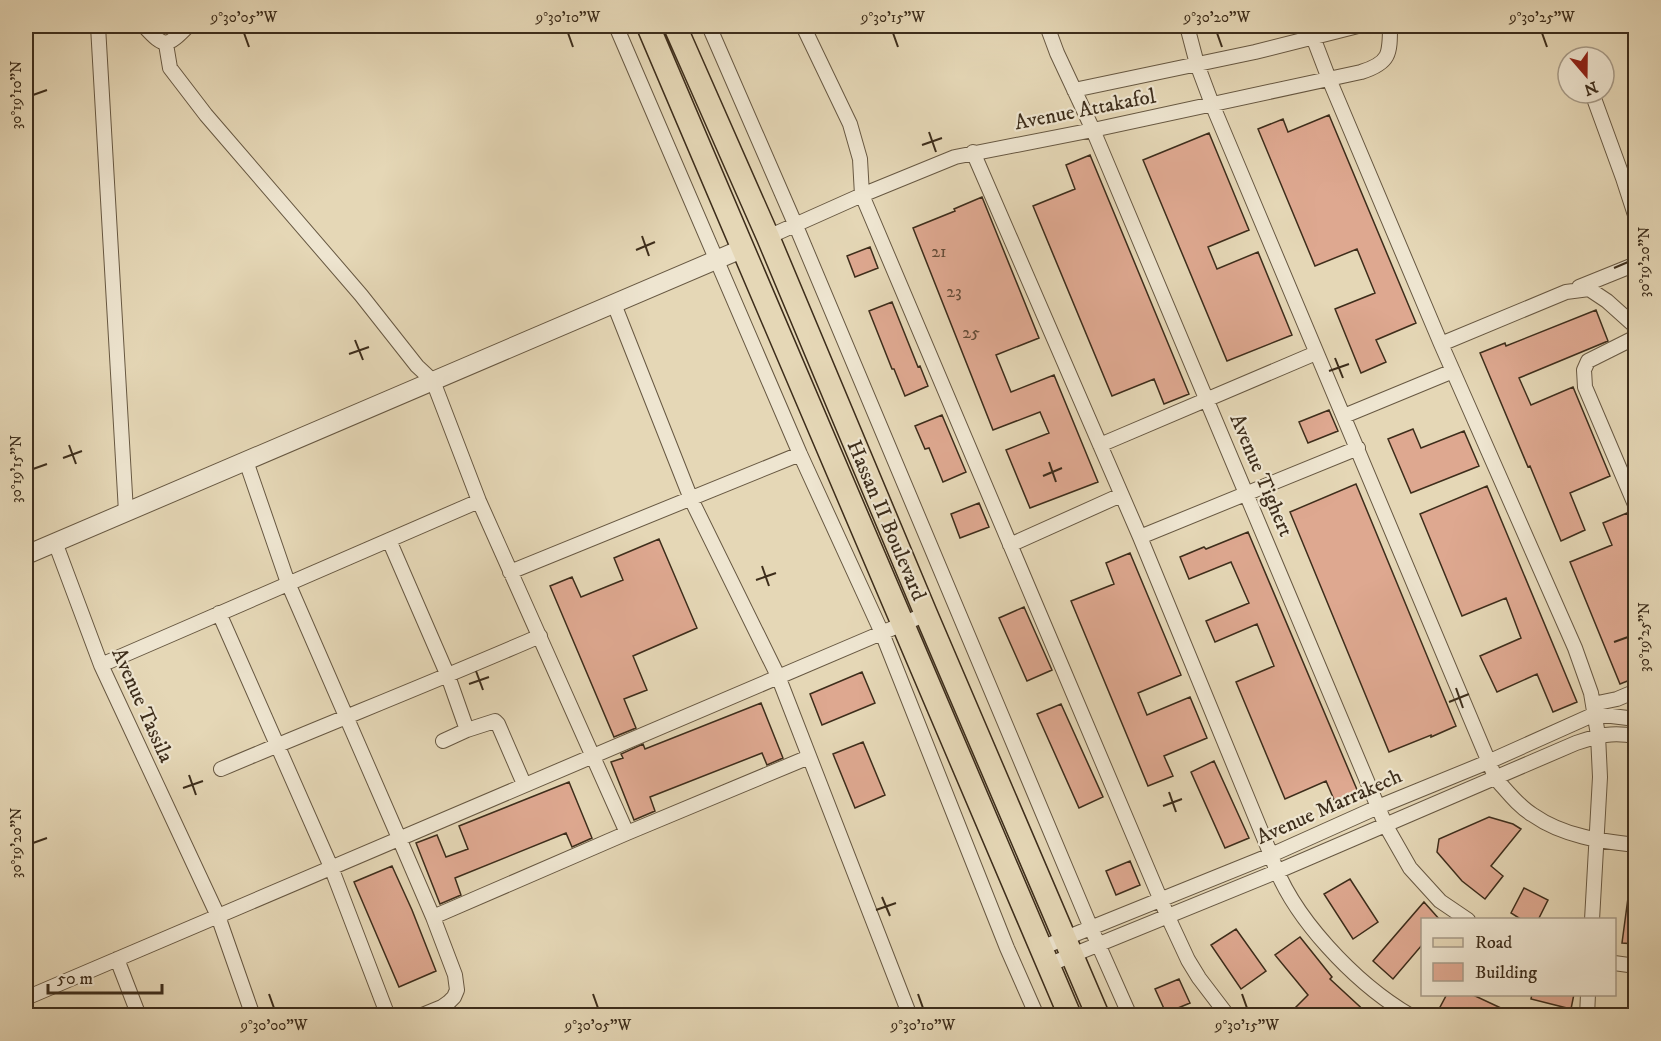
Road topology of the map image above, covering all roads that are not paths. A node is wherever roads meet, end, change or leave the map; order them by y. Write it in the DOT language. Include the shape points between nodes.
graph roads {
  1 [pos="109,26"];
  2 [pos="144,26"];
  3 [pos="188,26"];
  4 [pos="616,26"];
  5 [pos="648,26"];
  6 [pos="675,26"];
  7 [pos="709,26"];
  8 [pos="803,26"];
  9 [pos="1047,26"];
  10 [pos="1187,26"];
  11 [pos="1358,26"];
  12 [pos="1390,26"];
  13 [pos="98,32"];
  14 [pos="1313,37"];
  15 [pos="166,44"];
  16 [pos="1197,64"];
  17 [pos="1329,79"];
  18 [pos="1074,90"];
  19 [pos="1212,104"];
  20 [pos="1597,105"];
  21 [pos="1093,130"];
  22 [pos="973,152"];
  23 [pos="1629,176"];
  24 [pos="862,195"];
  25 [pos="1635,218"];
  26 [pos="796,226"];
  27 [pos="768,237"];
  28 [pos="744,248"];
  29 [pos="716,260"];
  30 [pos="1635,264"];
  31 [pos="1566,292"];
  32 [pos="614,303"];
  33 [pos="1635,327"];
  34 [pos="1635,337"];
  35 [pos="1441,344"];
  36 [pos="1316,353"];
  37 [pos="1453,371"];
  38 [pos="433,381"];
  39 [pos="1207,399"];
  40 [pos="1344,416"];
  41 [pos="1100,445"];
  42 [pos="1358,448"];
  43 [pos="800,454"];
  44 [pos="246,460"];
  45 [pos="1247,494"];
  46 [pos="1121,495"];
  47 [pos="691,499"];
  48 [pos="479,501"];
  49 [pos="1635,507"];
  50 [pos="126,512"];
  51 [pos="1140,537"];
  52 [pos="389,540"];
  53 [pos="56,542"];
  54 [pos="1010,545"];
  55 [pos="26,555"];
  56 [pos="510,572"];
  57 [pos="288,583"];
  58 [pos="219,613"];
  59 [pos="926,614"];
  60 [pos="903,624"];
  61 [pos="882,633"];
  62 [pos="540,636"];
  63 [pos="101,665"];
  64 [pos="448,676"];
  65 [pos="778,676"];
  66 [pos="1635,691"];
  67 [pos="1594,709"];
  68 [pos="346,716"];
  69 [pos="1635,718"];
  70 [pos="467,730"];
  71 [pos="1598,735"];
  72 [pos="1635,736"];
  73 [pos="443,741"];
  74 [pos="277,745"];
  75 [pos="593,755"];
  76 [pos="809,757"];
  77 [pos="1488,762"];
  78 [pos="221,769"];
  79 [pos="1496,779"];
  80 [pos="524,784"];
  81 [pos="1378,807"];
  82 [pos="1386,826"];
  83 [pos="627,833"];
  84 [pos="399,838"];
  85 [pos="1596,840"];
  86 [pos="1635,845"];
  87 [pos="1271,855"];
  88 [pos="331,867"];
  89 [pos="1276,872"];
  90 [pos="1161,900"];
  91 [pos="218,916"];
  92 [pos="433,917"];
  93 [pos="1168,917"];
  94 [pos="1465,918"];
  95 [pos="1592,918"];
  96 [pos="1091,928"];
  97 [pos="1099,945"];
  98 [pos="1069,947"];
  99 [pos="1045,956"];
  100 [pos="117,958"];
  101 [pos="1616,963"];
  102 [pos="1635,966"];
  103 [pos="1588,996"];
  104 [pos="26,998"];
  105 [pos="139,1016"];
  106 [pos="253,1016"];
  107 [pos="388,1016"];
  108 [pos="420,1016"];
  109 [pos="910,1016"];
  110 [pos="1037,1016"];
  111 [pos="1070,1016"];
  112 [pos="1098,1016"];
  113 [pos="1130,1016"];
  114 [pos="1228,1016"];
  115 [pos="1411,1016"];
  116 [pos="1587,1016"];
  1 -- 13 [label="street"];
  2 -- 15 [label="street"];
  3 -- 15 [label="street"];
  4 -- 29 [label="street"];
  5 -- 28 [label="main road, Hassan II Boulevard"];
  6 -- 27 [label="main road, Hassan II Boulevard"];
  7 -- 26 [label="street"];
  8 -- 24 [label="street" via="850,124 860,159"];
  9 -- 18 [label="street, Avenue Tighert"];
  10 -- 16 [label="street"];
  11 -- 14 [label="street"];
  12 -- 17 [label="street, Avenue Attakafol" via="1385,59 1376,67"];
  13 -- 50 [label="street"];
  14 -- 16 [label="street"];
  14 -- 17 [label="street"];
  15 -- 38 [label="street" via="170,68 206,115"];
  16 -- 18 [label="street"];
  16 -- 19 [label="street"];
  17 -- 19 [label="street, Avenue Attakafol"];
  17 -- 35 [label="street"];
  18 -- 21 [label="street, Avenue Tighert"];
  19 -- 21 [label="street, Avenue Attakafol"];
  19 -- 36 [label="street"];
  20 -- 23 [label="street"];
  21 -- 22 [label="street, Avenue Attakafol"];
  21 -- 39 [label="street, Avenue Tighert"];
  22 -- 24 [label="street, Avenue Attakafol"];
  22 -- 41 [label="street"];
  23 -- 25 [label="street"];
  24 -- 26 [label="street, Avenue Attakafol"];
  24 -- 54 [label="street"];
  26 -- 27 [label="street, Avenue Attakafol"];
  26 -- 96 [label="street"];
  27 -- 28 [label="main road"];
  27 -- 59 [label="main road, Hassan II Boulevard"];
  28 -- 29 [label="street"];
  28 -- 60 [label="main road, Hassan II Boulevard"];
  29 -- 32 [label="street"];
  29 -- 43 [label="street"];
  30 -- 31 [label="street"];
  31 -- 33 [label="street" via="1589,289"];
  31 -- 35 [label="street"];
  32 -- 38 [label="street"];
  32 -- 47 [label="street"];
  34 -- 49 [label="street" via="1588,361 1584,370 1585,387"];
  35 -- 37 [label="street"];
  36 -- 39 [label="street"];
  36 -- 40 [label="street"];
  37 -- 40 [label="street"];
  37 -- 67 [label="street" via="1575,648"];
  38 -- 44 [label="street"];
  38 -- 48 [label="street"];
  39 -- 41 [label="street"];
  39 -- 45 [label="street, Avenue Tighert"];
  40 -- 42 [label="street"];
  41 -- 46 [label="street"];
  42 -- 45 [label="street"];
  42 -- 77 [label="street"];
  43 -- 47 [label="street"];
  43 -- 61 [label="street"];
  44 -- 50 [label="street"];
  44 -- 57 [label="street"];
  45 -- 51 [label="street"];
  45 -- 81 [label="street, Avenue Tighert"];
  46 -- 51 [label="street"];
  46 -- 54 [label="street"];
  47 -- 56 [label="street"];
  47 -- 65 [label="street"];
  48 -- 52 [label="street"];
  48 -- 56 [label="street"];
  50 -- 53 [label="street"];
  51 -- 87 [label="street"];
  52 -- 57 [label="street"];
  52 -- 64 [label="street"];
  53 -- 55 [label="street"];
  53 -- 63 [label="street, Avenue Tassila"];
  54 -- 90 [label="street"];
  56 -- 62 [label="street"];
  57 -- 58 [label="street"];
  57 -- 68 [label="street"];
  58 -- 63 [label="street"];
  58 -- 74 [label="street"];
  59 -- 60 [label="street"];
  59 -- 98 [label="main road, Hassan II Boulevard"];
  60 -- 61 [label="street"];
  60 -- 99 [label="main road, Hassan II Boulevard"];
  61 -- 65 [label="street"];
  61 -- 110 [label="street"];
  62 -- 64 [label="street"];
  62 -- 75 [label="street"];
  63 -- 91 [label="street, Avenue Tassila"];
  64 -- 68 [label="street"];
  64 -- 70 [label="street"];
  65 -- 75 [label="street"];
  65 -- 76 [label="street"];
  66 -- 67 [label="street"];
  67 -- 69 [label="street, Avenue Marrakech"];
  67 -- 71 [label="street"];
  67 -- 77 [label="street, Avenue Marrakech"];
  68 -- 74 [label="street"];
  68 -- 84 [label="street"];
  70 -- 73 [label="street"];
  70 -- 80 [label="street" via="497,722"];
  71 -- 72 [label="street, Avenue Marrakech"];
  71 -- 79 [label="street, Avenue Marrakech"];
  71 -- 85 [label="street"];
  74 -- 78 [label="street"];
  74 -- 88 [label="street"];
  75 -- 80 [label="street"];
  75 -- 83 [label="street"];
  76 -- 83 [label="street"];
  76 -- 109 [label="street"];
  77 -- 79 [label="street"];
  77 -- 81 [label="street, Avenue Marrakech"];
  79 -- 82 [label="street, Avenue Marrakech"];
  79 -- 85 [label="street" via="1532,815 1558,829"];
  80 -- 84 [label="street"];
  81 -- 82 [label="street, Avenue Tighert"];
  81 -- 87 [label="street, Avenue Marrakech"];
  82 -- 89 [label="street, Avenue Marrakech"];
  82 -- 94 [label="street, Avenue Tighert" via="1410,868 1440,901"];
  83 -- 92 [label="street"];
  84 -- 88 [label="street"];
  84 -- 92 [label="street"];
  85 -- 86 [label="street"];
  85 -- 95 [label="street"];
  87 -- 89 [label="street"];
  87 -- 90 [label="street, Avenue Marrakech"];
  88 -- 91 [label="street"];
  88 -- 107 [label="street"];
  89 -- 93 [label="street, Avenue Marrakech"];
  89 -- 115 [label="street" via="1300,911 1355,975"];
  90 -- 93 [label="street"];
  90 -- 96 [label="street, Avenue Marrakech"];
  91 -- 100 [label="street"];
  91 -- 106 [label="street, Avenue Tassila"];
  92 -- 108 [label="street" via="457,990 449,1002"];
  93 -- 97 [label="street, Avenue Marrakech"];
  93 -- 114 [label="street" via="1194,969"];
  96 -- 97 [label="street"];
  96 -- 98 [label="street, Avenue Marrakech"];
  97 -- 98 [label="street, Avenue Marrakech"];
  97 -- 113 [label="street"];
  98 -- 99 [label="street, Avenue Marrakech"];
  98 -- 112 [label="main road, Hassan II Boulevard"];
  99 -- 111 [label="main road, Hassan II Boulevard"];
  100 -- 104 [label="street"];
  100 -- 105 [label="street"];
  101 -- 102 [label="street"];
  103 -- 116 [label="street"];
}
